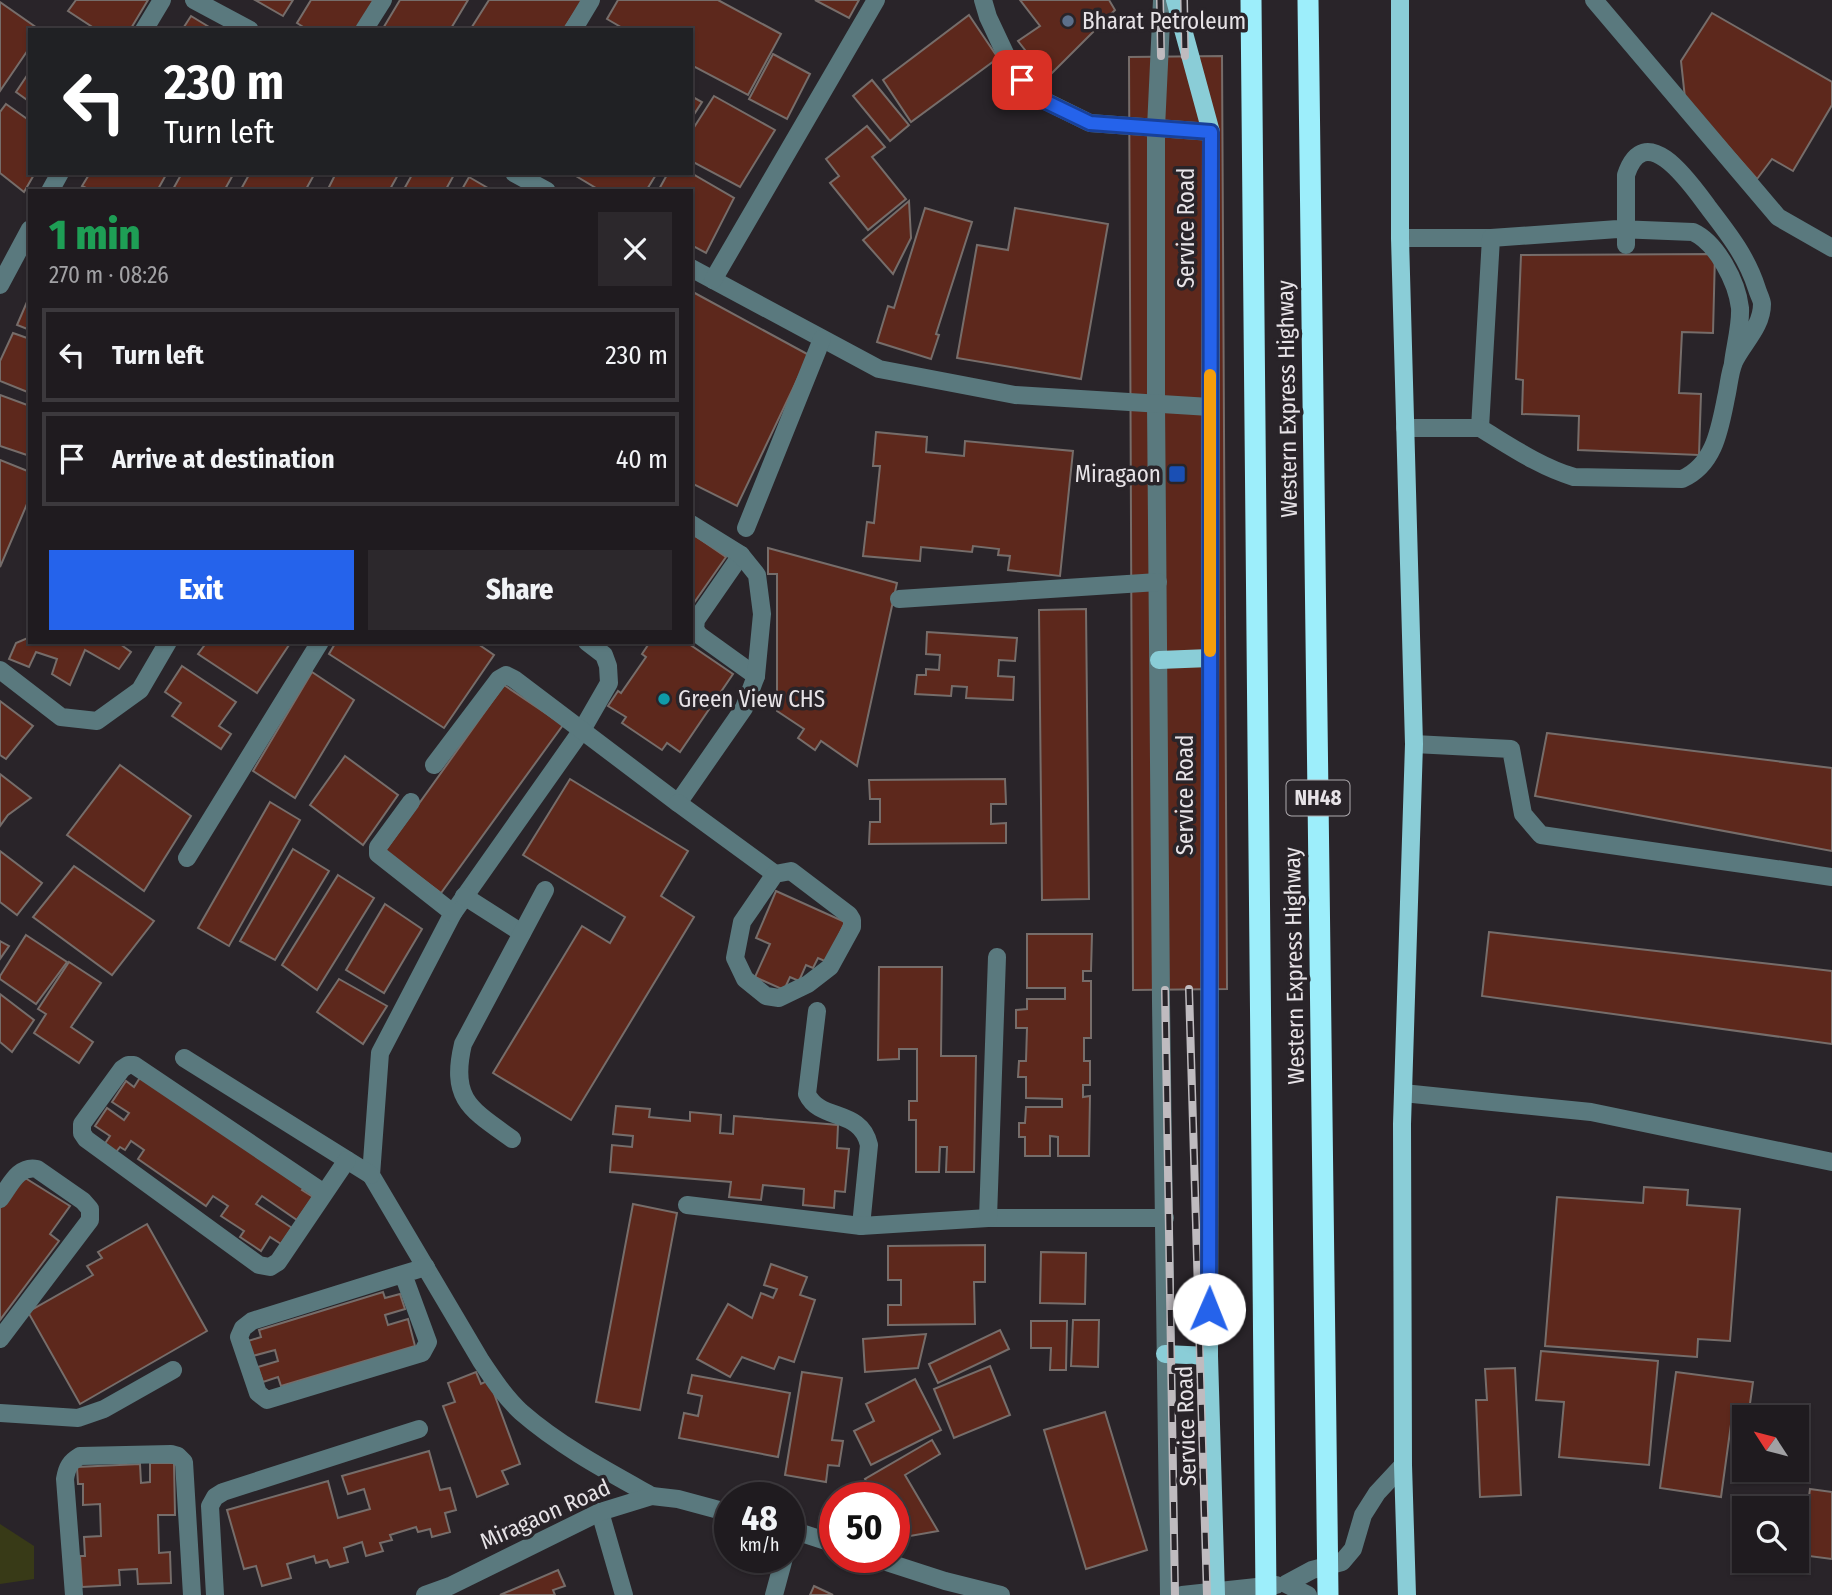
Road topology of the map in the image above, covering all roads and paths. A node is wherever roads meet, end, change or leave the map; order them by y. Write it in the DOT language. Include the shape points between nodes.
graph roads {
  1 [pos="162,0"];
  2 [pos="194,0"];
  3 [pos="383,0"];
  4 [pos="591,0"];
  5 [pos="876,0"];
  6 [pos="983,0"];
  7 [pos="1162,0"];
  8 [pos="1175,0"];
  9 [pos="1251,0"];
  10 [pos="1308,0"];
  11 [pos="1400,0"];
  12 [pos="1594,0"];
  13 [pos="145,28"];
  14 [pos="246,28"];
  15 [pos="365,28"];
  16 [pos="574,28"];
  17 [pos="1156,128"];
  18 [pos="1211,132"];
  19 [pos="518,175"];
  20 [pos="543,189"];
  21 [pos="28,233"];
  22 [pos="1400,237"];
  23 [pos="1491,238"];
  24 [pos="1626,245"];
  25 [pos="1832,248"];
  26 [pos="693,269"];
  27 [pos="713,280"];
  28 [pos="0,285"];
  29 [pos="822,339"];
  30 [pos="1733,363"];
  31 [pos="1156,404"];
  32 [pos="1210,407"];
  33 [pos="1405,428"];
  34 [pos="1480,428"];
  35 [pos="693,525"];
  36 [pos="746,528"];
  37 [pos="741,555"];
  38 [pos="1158,582"];
  39 [pos="899,599"];
  40 [pos="167,644"];
  41 [pos="319,644"];
  42 [pos="589,644"];
  43 [pos="1210,659"];
  44 [pos="1158,660"];
  45 [pos="0,670"];
  46 [pos="757,676"];
  47 [pos="582,730"];
  48 [pos="1414,744"];
  49 [pos="434,765"];
  50 [pos="411,802"];
  51 [pos="678,803"];
  52 [pos="187,858"];
  53 [pos="775,874"];
  54 [pos="1832,877"];
  55 [pos="545,890"];
  56 [pos="464,896"];
  57 [pos="453,912"];
  58 [pos="522,933"];
  59 [pos="997,957"];
  60 [pos="817,1011"];
  61 [pos="184,1058"];
  62 [pos="1403,1093"];
  63 [pos="512,1139"];
  64 [pos="346,1160"];
  65 [pos="1832,1162"];
  66 [pos="371,1175"];
  67 [pos="324,1193"];
  68 [pos="0,1199"];
  69 [pos="687,1205"];
  70 [pos="988,1218"];
  71 [pos="1165,1218"];
  72 [pos="860,1226"];
  73 [pos="426,1267"];
  74 [pos="403,1274"];
  75 [pos="0,1339"];
  76 [pos="1165,1354"];
  77 [pos="1209,1356"];
  78 [pos="173,1370"];
  79 [pos="0,1413"];
  80 [pos="419,1429"];
  81 [pos="1403,1465"];
  82 [pos="652,1496"];
  83 [pos="714,1509"];
  84 [pos="600,1512"];
  85 [pos="910,1570"];
  86 [pos="780,1573"];
  87 [pos="1286,1584"];
  88 [pos="1216,1594"];
  89 [pos="74,1595"];
  90 [pos="192,1595"];
  91 [pos="215,1595"];
  92 [pos="425,1595"];
  93 [pos="624,1595"];
  94 [pos="774,1595"];
  95 [pos="1001,1595"];
  96 [pos="1169,1595"];
  97 [pos="1182,1595"];
  98 [pos="1266,1595"];
  99 [pos="1308,1595"];
  100 [pos="1328,1595"];
  101 [pos="1407,1595"];
  1 -- 13 [label="street"];
  2 -- 14 [label="street"];
  3 -- 15 [label="street"];
  4 -- 16 [label="street"];
  5 -- 27 [label="street"];
  6 -- 17 [label="street" via="1011,66 1032,95 1090,123"];
  7 -- 17 [label="street"];
  8 -- 18 [label="main road, Service Road"];
  9 -- 98 [label="highway, Western Express Highway / NH48"];
  10 -- 100 [label="highway, Western Express Highway / NH48"];
  11 -- 22 [label="main road"];
  12 -- 25 [label="street" via="1779,217"];
  17 -- 18 [label="street"];
  17 -- 31 [label="street"];
  18 -- 32 [label="main road, Service Road"];
  19 -- 20 [label="street"];
  21 -- 28 [label="street"];
  22 -- 23 [label="street"];
  22 -- 33 [label="main road"];
  23 -- 30 [label="street" via="1618,229 1701,235 1726,263 1740,309"];
  23 -- 34 [label="street"];
  24 -- 30 [label="street" via="1629,165 1637,156 1654,153 1683,174 1740,248 1751,271 1762,304 1751,336"];
  26 -- 27 [label="street"];
  27 -- 29 [label="street"];
  29 -- 31 [label="street" via="878,369 1015,395"];
  29 -- 36 [label="street"];
  30 -- 34 [label="street" via="1710,455 1694,474 1682,479 1574,477 1533,460"];
  31 -- 32 [label="street"];
  31 -- 38 [label="street"];
  32 -- 43 [label="main road, Service Road"];
  33 -- 34 [label="street"];
  33 -- 48 [label="main road"];
  35 -- 37 [label="street"];
  37 -- 46 [label="street" via="757,575 762,614"];
  37 -- 46 [label="street" via="696,620 695,629"];
  38 -- 39 [label="street"];
  38 -- 44 [label="street"];
  40 -- 45 [label="street" via="140,690 97,721 61,717"];
  41 -- 52 [label="street"];
  42 -- 47 [label="street" via="604,656 610,683"];
  43 -- 44 [label="main road"];
  43 -- 77 [label="main road, Service Road"];
  44 -- 71 [label="street"];
  46 -- 51 [label="street" via="744,708"];
  47 -- 49 [label="street" via="506,675"];
  47 -- 51 [label="street"];
  47 -- 56 [label="street"];
  48 -- 54 [label="street" via="1511,749 1523,814 1541,835"];
  48 -- 62 [label="main road"];
  50 -- 57 [label="street" via="378,847 378,855"];
  51 -- 53 [label="street"];
  53 -- 53 [label="street" via="791,871 852,920 830,967 779,998 766,996 745,979 735,958 742,922"];
  55 -- 58 [label="street"];
  56 -- 57 [label="street"];
  56 -- 58 [label="street"];
  57 -- 66 [label="street" via="380,1053"];
  58 -- 63 [label="street" via="463,1044 458,1066 459,1087 472,1111"];
  59 -- 70 [label="street"];
  60 -- 72 [label="street" via="807,1094 818,1107 860,1125 867,1135"];
  61 -- 64 [label="street"];
  62 -- 65 [label="street" via="1591,1112"];
  62 -- 81 [label="main road"];
  64 -- 66 [label="street"];
  64 -- 67 [label="street"];
  66 -- 73 [label="street"];
  67 -- 67 [label="street" via="278,1262 270,1267 258,1265 86,1139 82,1124 122,1069 134,1065"];
  68 -- 75 [label="street" via="28,1167 90,1209 90,1220"];
  69 -- 72 [label="street"];
  70 -- 71 [label="street"];
  70 -- 72 [label="street"];
  71 -- 76 [label="street"];
  73 -- 74 [label="street"];
  73 -- 82 [label="street" via="481,1361 521,1411 588,1461"];
  74 -- 74 [label="street" via="252,1321 243,1328 239,1337 258,1393 267,1400 422,1353 428,1342"];
  76 -- 77 [label="main road"];
  76 -- 96 [label="street"];
  77 -- 88 [label="main road, Service Road"];
  78 -- 79 [label="street" via="104,1409 78,1418"];
  80 -- 91 [label="street" via="215,1497 210,1507"];
  81 -- 87 [label="street" via="1363,1515 1353,1549 1342,1562 1312,1570"];
  81 -- 101 [label="main road"];
  82 -- 83 [label="street, Miragaon Road"];
  82 -- 84 [label="street, Miragaon Road"];
  84 -- 92 [label="street, Miragaon Road"];
  84 -- 93 [label="street"];
  85 -- 95 [label="street"];
  86 -- 94 [label="street"];
  87 -- 88 [label="street"];
  87 -- 99 [label="street"];
  88 -- 97 [label="street"];
  89 -- 90 [label="street" via="66,1468 80,1456 171,1454 184,1462"];
}
